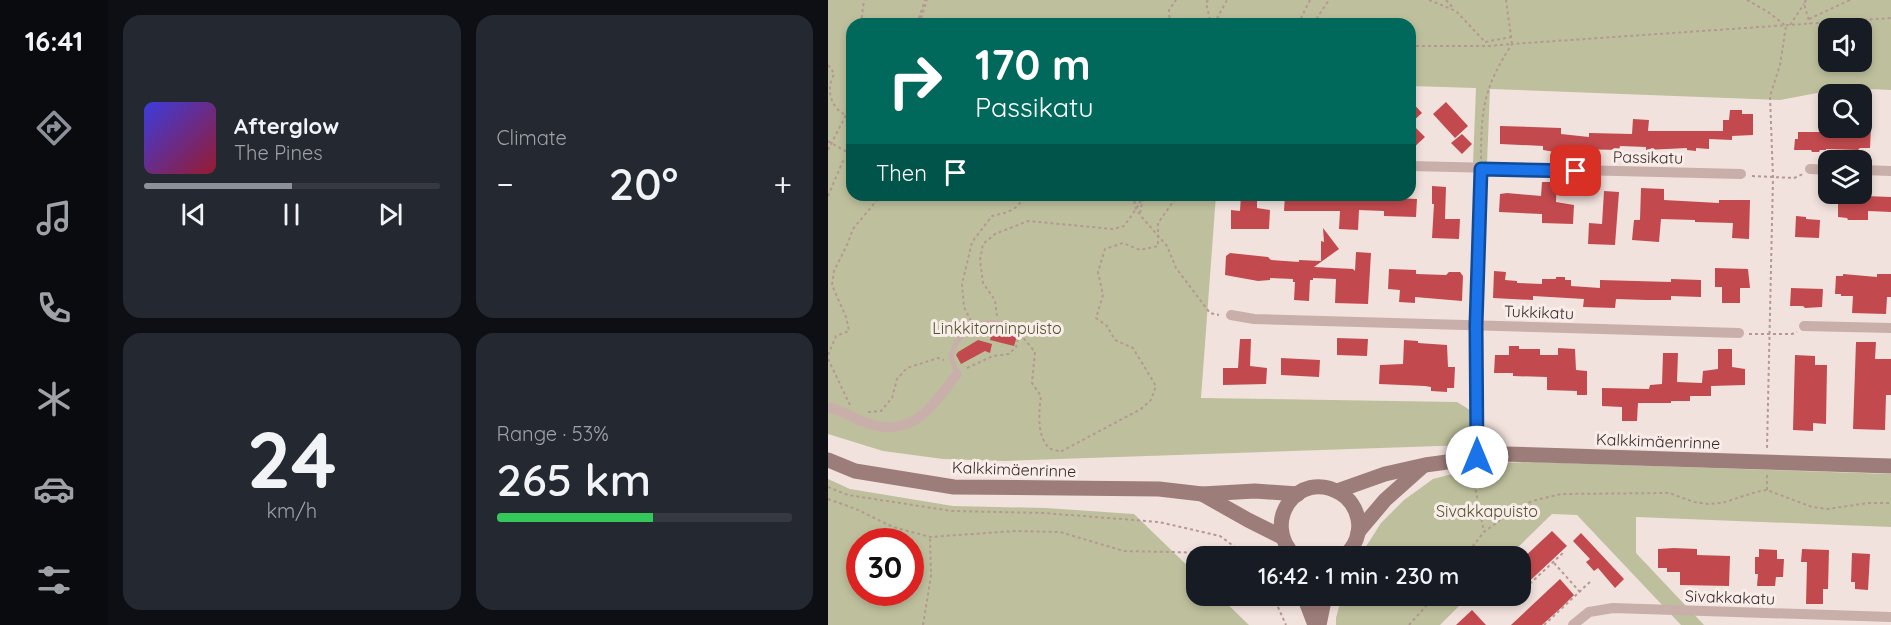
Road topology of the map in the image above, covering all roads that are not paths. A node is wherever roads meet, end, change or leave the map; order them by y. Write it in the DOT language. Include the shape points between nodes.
graph roads {
  1 [pos="1416,166"];
  2 [pos="1481,169"];
  3 [pos="1810,169"];
  4 [pos="1818,169"];
  5 [pos="1872,170"];
  6 [pos="1891,171"];
  7 [pos="1742,174"];
  8 [pos="1231,315"];
  9 [pos="1005,325"];
  10 [pos="1476,325"];
  11 [pos="1804,326"];
  12 [pos="1891,328"];
  13 [pos="1739,333"];
  14 [pos="957,374"];
  15 [pos="828,407"];
  16 [pos="1473,457"];
  17 [pos="828,460"];
  18 [pos="1425,465"];
  19 [pos="1891,465"];
  20 [pos="1337,491"];
  21 [pos="1202,494"];
  22 [pos="1298,494"];
  23 [pos="1358,532"];
  24 [pos="1282,537"];
  25 [pos="1287,546"];
  26 [pos="1353,546"];
  27 [pos="1308,606"];
  28 [pos="1322,606"];
  29 [pos="1891,617"];
  30 [pos="1317,625"];
  31 [pos="1573,625"];
  1 -- 2 [label="street, Passikatu"];
  2 -- 7 [label="street, Passikatu"];
  2 -- 10 [label="street"];
  3 -- 4 [label="street"];
  5 -- 6 [label="street"];
  8 -- 10 [label="street, Tukkikatu" via="1254,319"];
  9 -- 14 [label="lane" via="996,321 974,326 957,341 951,356"];
  10 -- 13 [label="street, Tukkikatu"];
  10 -- 16 [label="street"];
  11 -- 12 [label="street"];
  14 -- 15 [label="street" via="929,410 903,427 867,423"];
  16 -- 18 [label="street, Kalkkimäenrinne"];
  16 -- 19 [label="street, Kalkkimäenrinne" via="1529,454"];
  17 -- 21 [label="street, Kalkkimäenrinne" via="855,471 954,487 1158,489"];
  18 -- 20 [label="street, Kalkkimäenrinne"];
  18 -- 23 [label="street"];
  20 -- 22 [label="street, Kalkkimäenrinne" via="1321,487"];
  20 -- 23 [label="street" via="1354,508"];
  21 -- 22 [label="street, Kalkkimäenrinne"];
  21 -- 24 [label="street, Kalkkimäenrinne"];
  22 -- 24 [label="street" via="1283,513"];
  23 -- 26 [label="street"];
  24 -- 25 [label="street"];
  27 -- 30 [label="street"];
  28 -- 30 [label="street"];
  29 -- 31 [label="street, Sivakkakatu" via="1602,608 1589,612"];
}
